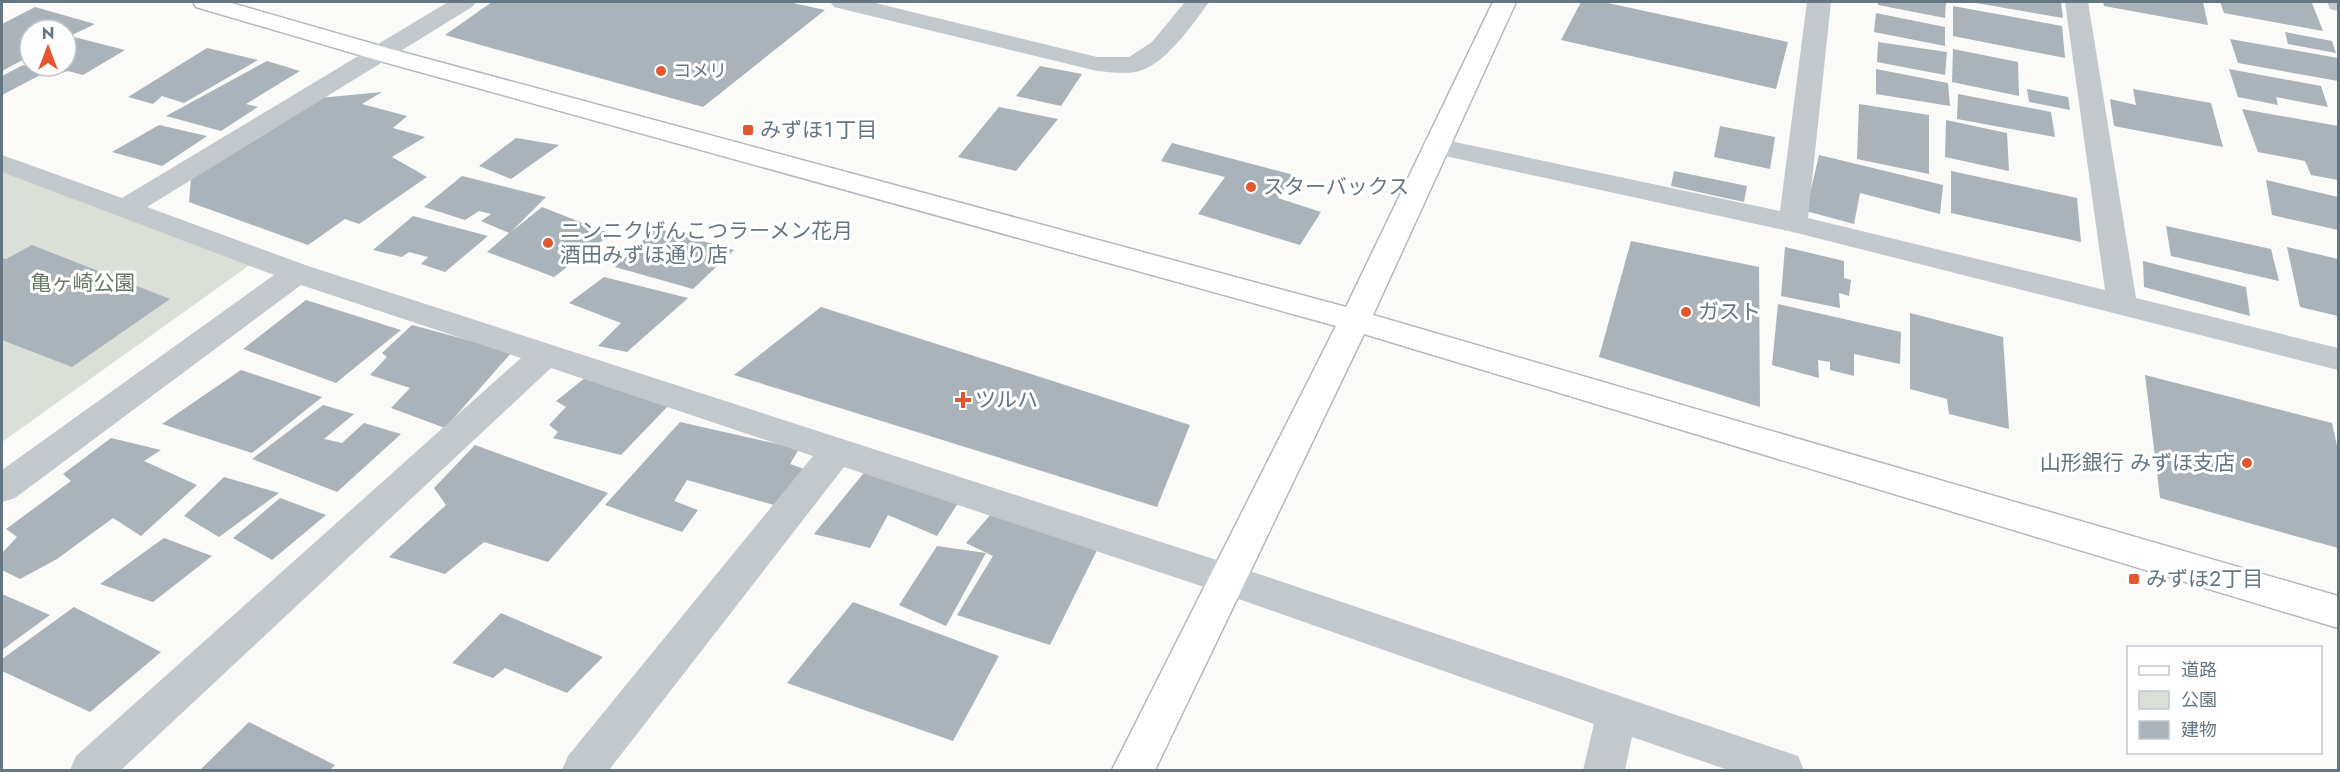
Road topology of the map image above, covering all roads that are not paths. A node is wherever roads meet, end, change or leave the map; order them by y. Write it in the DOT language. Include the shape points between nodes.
graph roads {
  1 [pos="204,2"];
  2 [pos="464,2"];
  3 [pos="842,2"];
  4 [pos="947,2"];
  5 [pos="1197,2"];
  6 [pos="1505,2"];
  7 [pos="1819,2"];
  8 [pos="2077,2"];
  9 [pos="927,21"];
  10 [pos="382,54"];
  11 [pos="1437,146"];
  12 [pos="2,163"];
  13 [pos="124,209"];
  14 [pos="1793,223"];
  15 [pos="297,273"];
  16 [pos="2122,305"];
  17 [pos="1355,320"];
  18 [pos="545,355"];
  19 [pos="2338,359"];
  20 [pos="837,451"];
  21 [pos="2,488"];
  22 [pos="1226,579"];
  23 [pos="2338,612"];
  24 [pos="1617,712"];
  25 [pos="91,771"];
  26 [pos="583,771"];
  27 [pos="1133,771"];
  28 [pos="1604,771"];
  29 [pos="1783,771"];
  1 -- 10 [label="street"];
  2 -- 10 [label="street"];
  3 -- 9 [label="street"];
  4 -- 9 [label="street"];
  5 -- 9 [label="street" via="1161,47 1134,65 1096,64"];
  6 -- 11 [label="street"];
  7 -- 14 [label="street"];
  8 -- 16 [label="street"];
  10 -- 13 [label="street"];
  10 -- 17 [label="street"];
  11 -- 14 [label="street"];
  11 -- 17 [label="street"];
  12 -- 13 [label="street"];
  13 -- 15 [label="street"];
  14 -- 16 [label="street"];
  15 -- 18 [label="street"];
  15 -- 21 [label="street"];
  16 -- 19 [label="street"];
  17 -- 22 [label="street"];
  17 -- 23 [label="street"];
  18 -- 20 [label="street"];
  18 -- 25 [label="street"];
  20 -- 22 [label="street"];
  20 -- 26 [label="street"];
  22 -- 24 [label="street"];
  22 -- 27 [label="street"];
  24 -- 28 [label="street"];
  24 -- 29 [label="street"];
}
